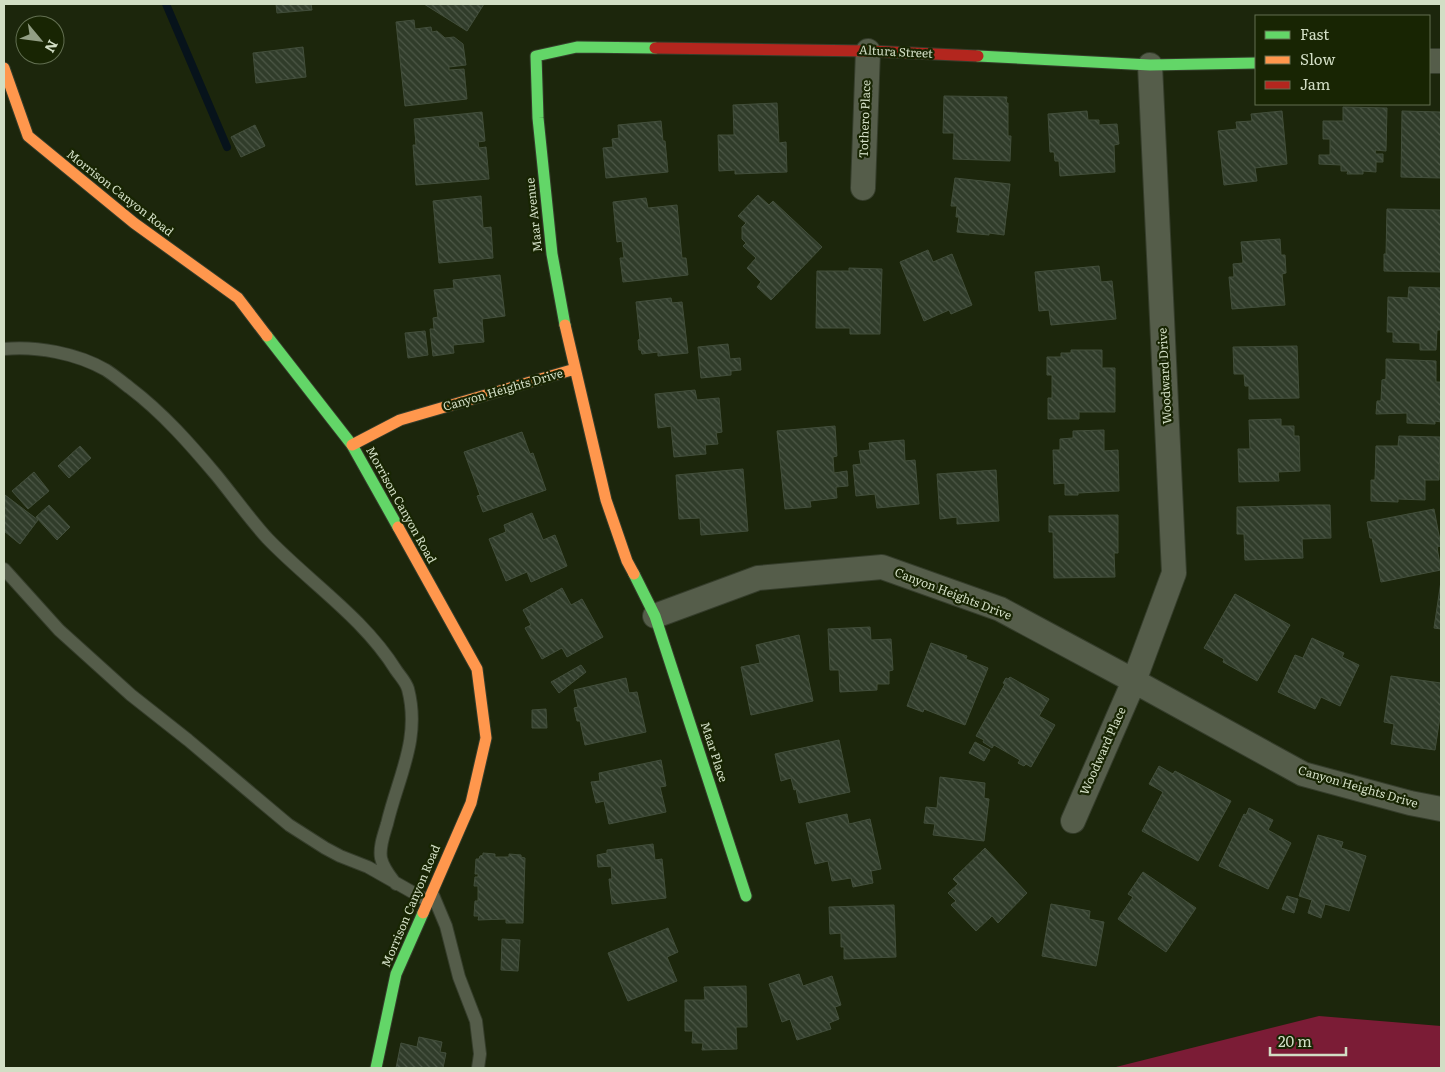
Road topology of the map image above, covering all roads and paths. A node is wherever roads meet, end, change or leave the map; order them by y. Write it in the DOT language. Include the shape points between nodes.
graph roads {
  1 [pos="868,51"];
  2 [pos="536,56"];
  3 [pos="1255,64"];
  4 [pos="1150,65"];
  5 [pos="4,68"];
  6 [pos="863,188"];
  7 [pos="4,349"];
  8 [pos="575,369"];
  9 [pos="352,445"];
  10 [pos="4,569"];
  11 [pos="655,616"];
  12 [pos="1134,681"];
  13 [pos="1441,809"];
  14 [pos="1073,821"];
  15 [pos="396,884"];
  16 [pos="746,896"];
  17 [pos="430,897"];
  18 [pos="376,1068"];
  19 [pos="478,1068"];
  1 -- 2 [label="street, Altura Street" via="577,47"];
  1 -- 4 [label="street, Altura Street"];
  1 -- 6 [label="street, Tothero Place"];
  2 -- 8 [label="street, Maar Avenue" via="538,118 552,254"];
  3 -- 4 [label="street, Altura Street"];
  4 -- 12 [label="street, Woodward Drive" via="1174,573"];
  5 -- 9 [label="street, Morrison Canyon Road" via="28,136 134,223 238,298"];
  7 -- 15 [label="lane" via="20,347 55,352 90,363 106,370 136,393 184,438 268,538 360,625 392,662 407,687 413,719 410,746 382,842 381,858"];
  8 -- 9 [label="street, Canyon Heights Drive" via="400,420"];
  8 -- 11 [label="street, Canyon Heights Drive" via="606,500 627,561"];
  9 -- 17 [label="street, Morrison Canyon Road" via="477,669 486,738 471,803"];
  10 -- 15 [label="lane" via="59,630 131,695 290,825 325,848"];
  11 -- 12 [label="street, Canyon Heights Drive" via="758,578 882,567 1000,609"];
  11 -- 16 [label="street, Maar Place"];
  12 -- 13 [label="street, Canyon Heights Drive" via="1303,774"];
  12 -- 14 [label="street, Woodward Place"];
  15 -- 17 [label="lane"];
  17 -- 18 [label="street, Morrison Canyon Road" via="396,974"];
  17 -- 19 [label="lane" via="446,926 459,978 476,1021 480,1054"];
}
